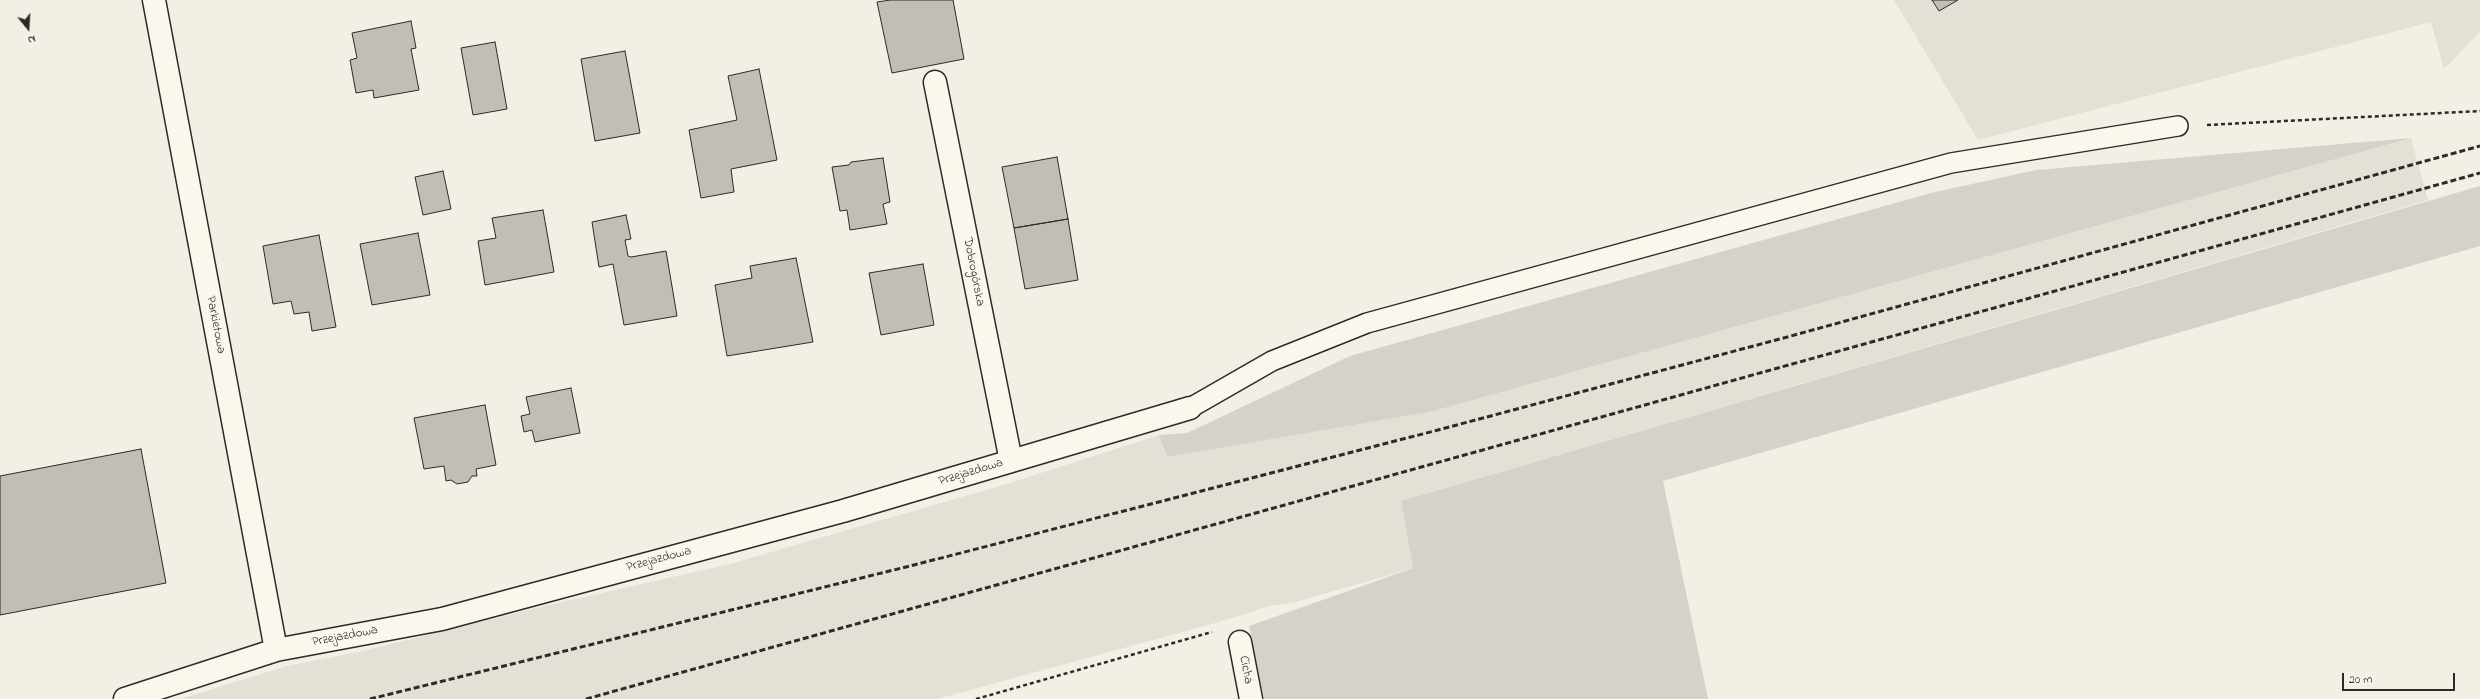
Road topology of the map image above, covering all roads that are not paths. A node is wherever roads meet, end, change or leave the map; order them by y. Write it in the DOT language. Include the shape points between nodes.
graph roads {
  1 [pos="154,0"];
  2 [pos="935,82"];
  3 [pos="2178,126"];
  4 [pos="1190,408"];
  5 [pos="1011,461"];
  6 [pos="1240,642"];
  7 [pos="276,650"];
  8 [pos="125,699"];
  9 [pos="1251,699"];
  1 -- 7 [label="street, Parkietowa"];
  2 -- 5 [label="street, Dobrogórska"];
  3 -- 4 [label="lane" via="1951,164 1367,323 1272,361"];
  4 -- 5 [label="street, Przejazdowa" via="1134,422"];
  5 -- 7 [label="street, Przejazdowa" via="843,511 442,619"];
  6 -- 9 [label="street, Cicha"];
  7 -- 8 [label="street, Przejazdowa"];
}
